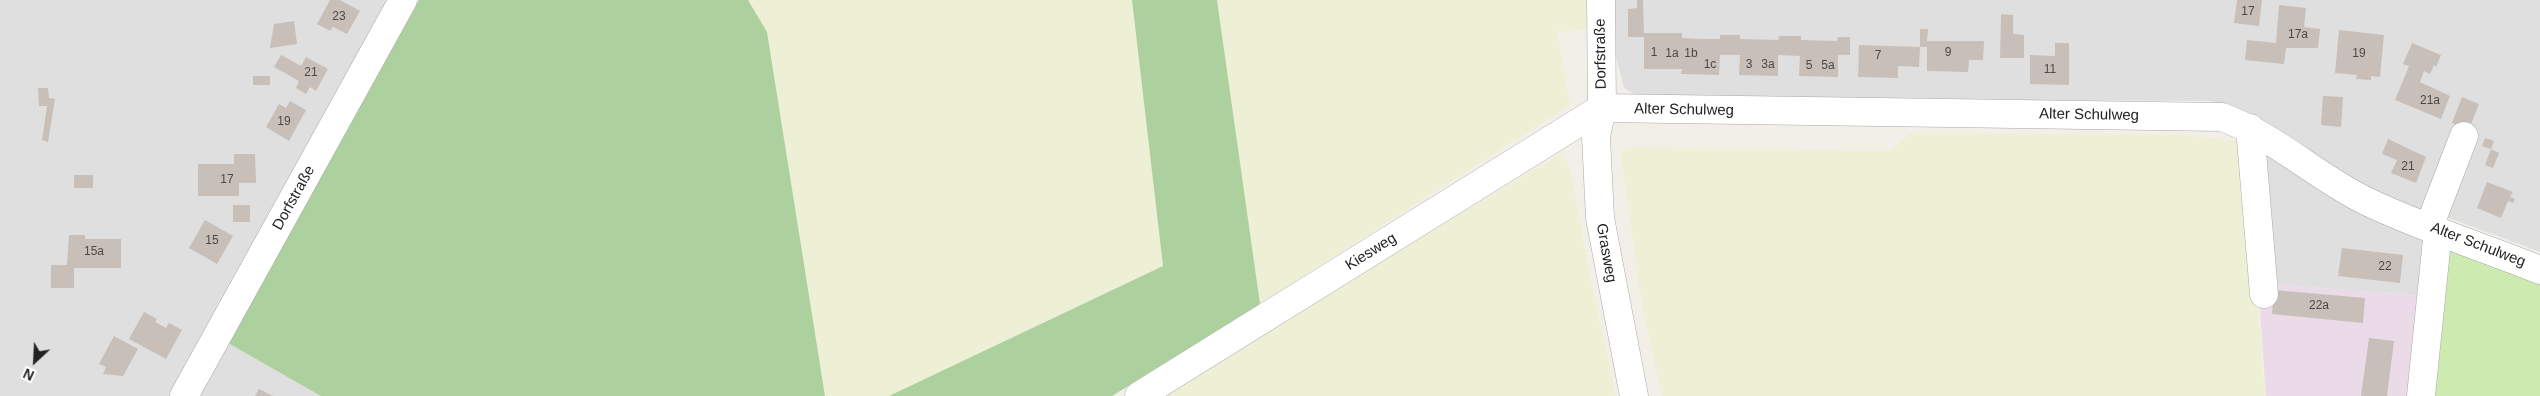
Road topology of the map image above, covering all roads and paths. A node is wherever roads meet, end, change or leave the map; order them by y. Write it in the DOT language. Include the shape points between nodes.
graph roads {
  1 [pos="403,0"];
  2 [pos="1601,0"];
  3 [pos="1602,108"];
  4 [pos="2250,128"];
  5 [pos="2464,136"];
  6 [pos="2433,228"];
  7 [pos="2540,270"];
  8 [pos="2264,294"];
  9 [pos="184,396"];
  10 [pos="1139,396"];
  11 [pos="1634,396"];
  12 [pos="2421,396"];
  1 -- 9 [label="street, Dorfstraße"];
  2 -- 3 [label="street, Dorfstraße"];
  3 -- 4 [label="street, Alter Schulweg" via="2222,117"];
  3 -- 10 [label="street, Kiesweg"];
  3 -- 11 [label="street, Grasweg" via="1596,137 1600,218"];
  4 -- 6 [label="street, Alter Schulweg" via="2332,183 2368,202"];
  4 -- 8 [label="street"];
  5 -- 6 [label="street"];
  6 -- 7 [label="street, Alter Schulweg"];
  6 -- 12 [label="street"];
}
